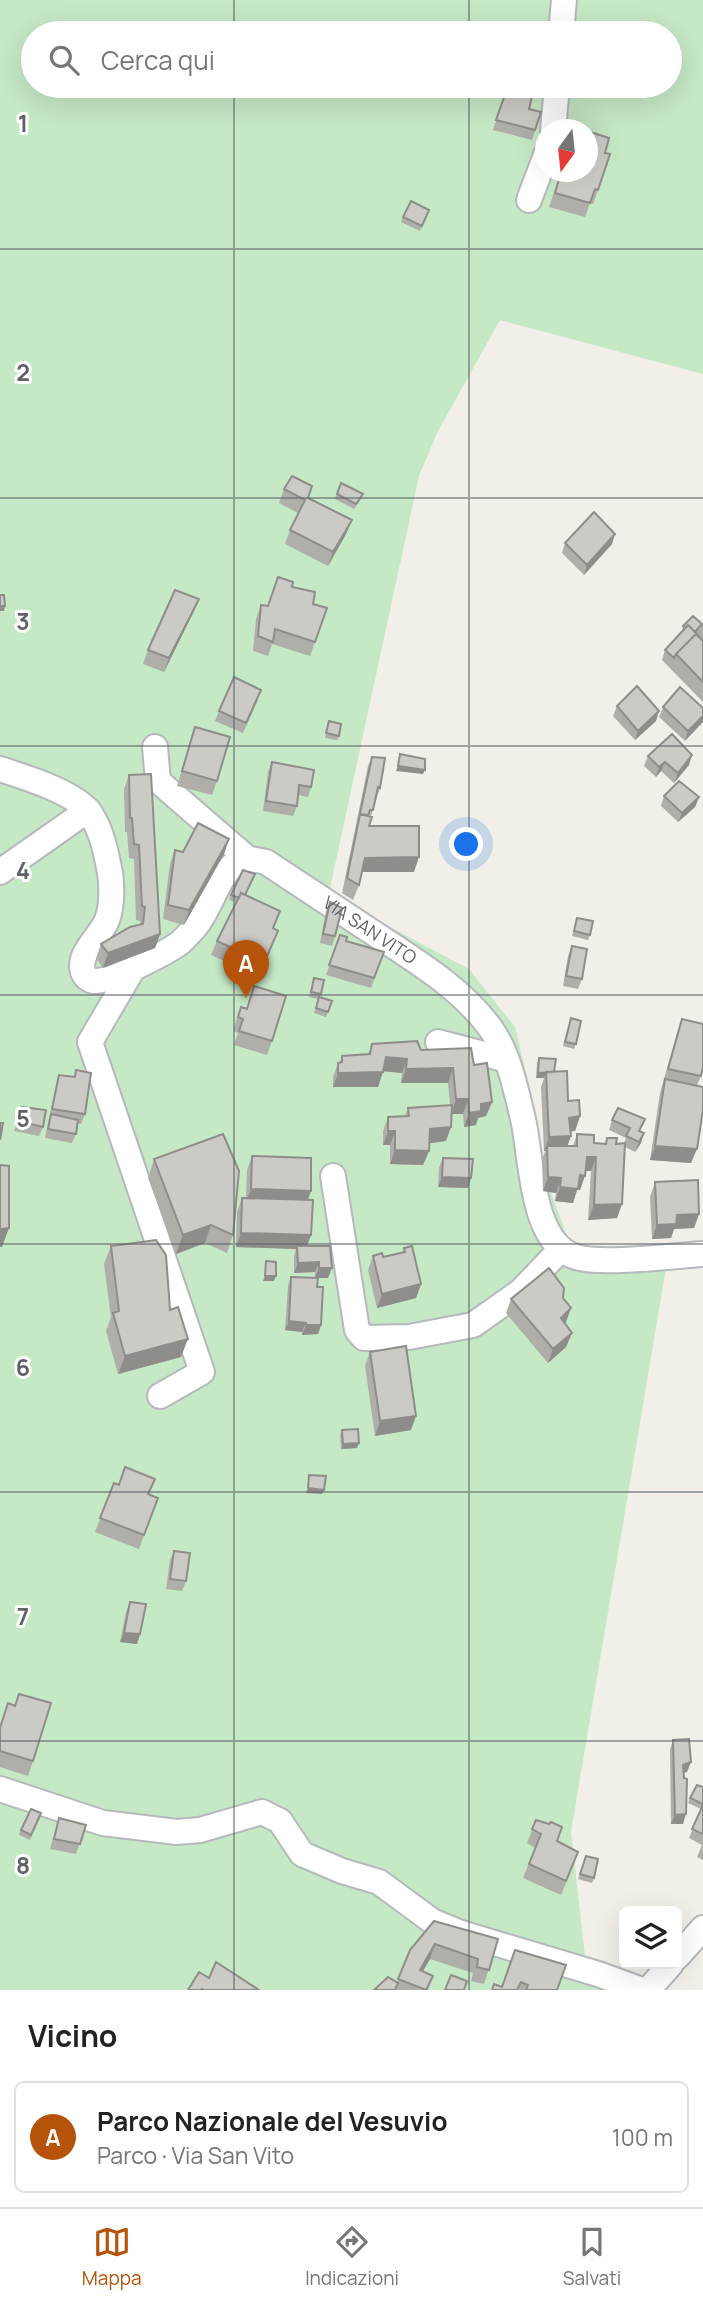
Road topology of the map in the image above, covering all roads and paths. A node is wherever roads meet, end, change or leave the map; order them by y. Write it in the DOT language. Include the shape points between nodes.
graph roads {
  1 [pos="564,0"];
  2 [pos="562,21"];
  3 [pos="556,98"];
  4 [pos="554,119"];
  5 [pos="535,182"];
  6 [pos="529,200"];
  7 [pos="155,747"];
  8 [pos="0,769"];
  9 [pos="88,810"];
  10 [pos="247,858"];
  11 [pos="0,872"];
  12 [pos="134,967"];
  13 [pos="438,1042"];
  14 [pos="507,1060"];
  15 [pos="333,1176"];
  16 [pos="561,1249"];
  17 [pos="703,1254"];
  18 [pos="160,1396"];
  19 [pos="0,1789"];
  20 [pos="703,1928"];
  21 [pos="682,1951"];
  22 [pos="667,1969"];
  23 [pos="642,1990"];
  24 [pos="648,1990"];
  1 -- 2 [label="street"];
  3 -- 4 [label="street"];
  5 -- 6 [label="street"];
  7 -- 10 [label="street, VIA SAN VITO" via="158,781"];
  8 -- 9 [label="street" via="67,796"];
  9 -- 11 [label="street"];
  9 -- 12 [label="street" via="106,850 111,906 107,921 87,951 83,971 94,982"];
  10 -- 12 [label="street" via="235,863 182,941"];
  10 -- 14 [label="street, VIA SAN VITO" via="266,862 445,983 477,1010"];
  12 -- 18 [label="street" via="90,1042 202,1372"];
  13 -- 14 [label="street"];
  14 -- 16 [label="street, VIA SAN VITO" via="524,1120 534,1191 551,1239"];
  15 -- 16 [label="street" via="358,1330 364,1338 409,1337 473,1325 520,1291"];
  16 -- 17 [label="street" via="576,1257 605,1259"];
  19 -- 23 [label="street" via="103,1822 177,1832 262,1812 280,1821 302,1854 379,1882 432,1921"];
  20 -- 21 [label="street"];
  22 -- 24 [label="street"];
}
